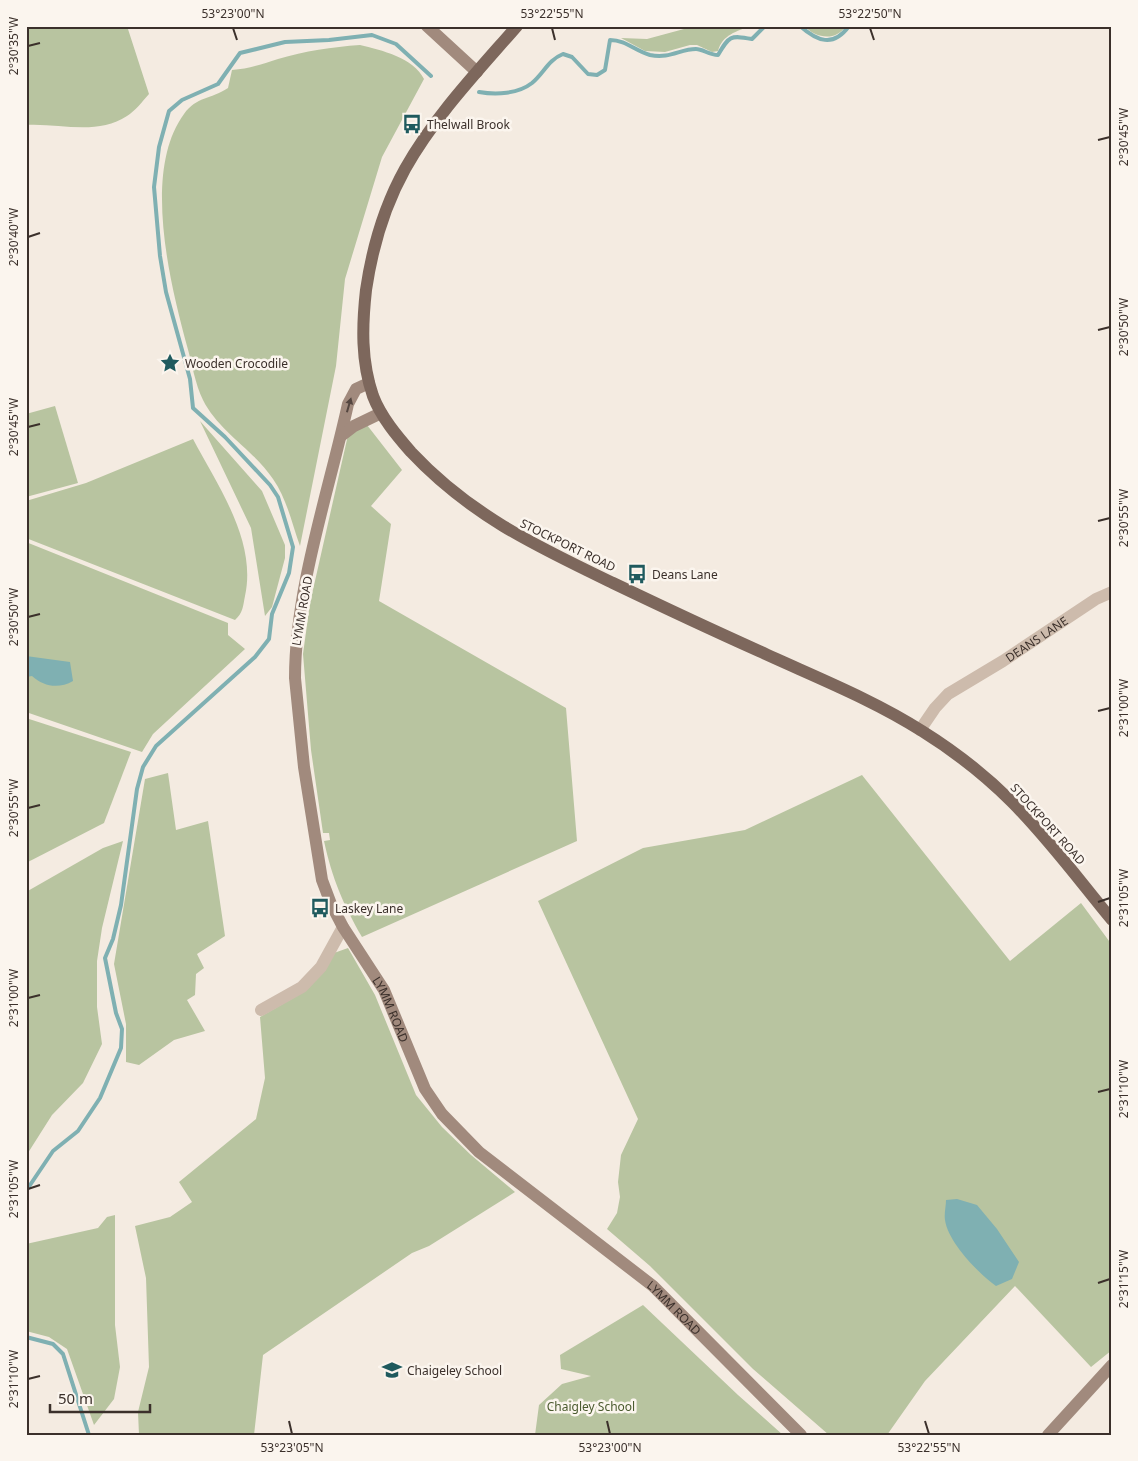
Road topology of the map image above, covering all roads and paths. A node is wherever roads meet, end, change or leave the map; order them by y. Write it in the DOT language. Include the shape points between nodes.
graph roads {
  1 [pos="427,26"];
  2 [pos="517,26"];
  3 [pos="477,72"];
  4 [pos="369,383"];
  5 [pos="381,413"];
  6 [pos="341,436"];
  7 [pos="1112,592"];
  8 [pos="920,730"];
  9 [pos="1112,920"];
  10 [pos="343,927"];
  11 [pos="262,1010"];
  12 [pos="1112,1365"];
  13 [pos="801,1435"];
  14 [pos="1048,1435"];
  1 -- 3 [label="main road"];
  2 -- 3 [label="main road, STOCKPORT ROAD"];
  3 -- 4 [label="main road, STOCKPORT ROAD" via="424,139 389,204 369,272 363,318 364,363"];
  4 -- 5 [label="main road, STOCKPORT ROAD"];
  6 -- 4 [label="main road, LYMM ROAD, one-way" via="351,395"];
  5 -- 6 [label="main road"];
  5 -- 8 [label="main road, STOCKPORT ROAD" via="401,441 436,479 464,502 511,532 633,593 877,706"];
  6 -- 10 [label="main road, LYMM ROAD" via="304,592 295,651 295,678 322,880"];
  7 -- 8 [label="street, DEANS LANE" via="1096,598 948,694"];
  8 -- 9 [label="main road, STOCKPORT ROAD" via="968,763 1011,801"];
  10 -- 11 [label="street" via="321,967 302,987"];
  10 -- 13 [label="main road, LYMM ROAD" via="384,990 425,1089 442,1114 479,1152 653,1286"];
  12 -- 14 [label="main road"];
}
